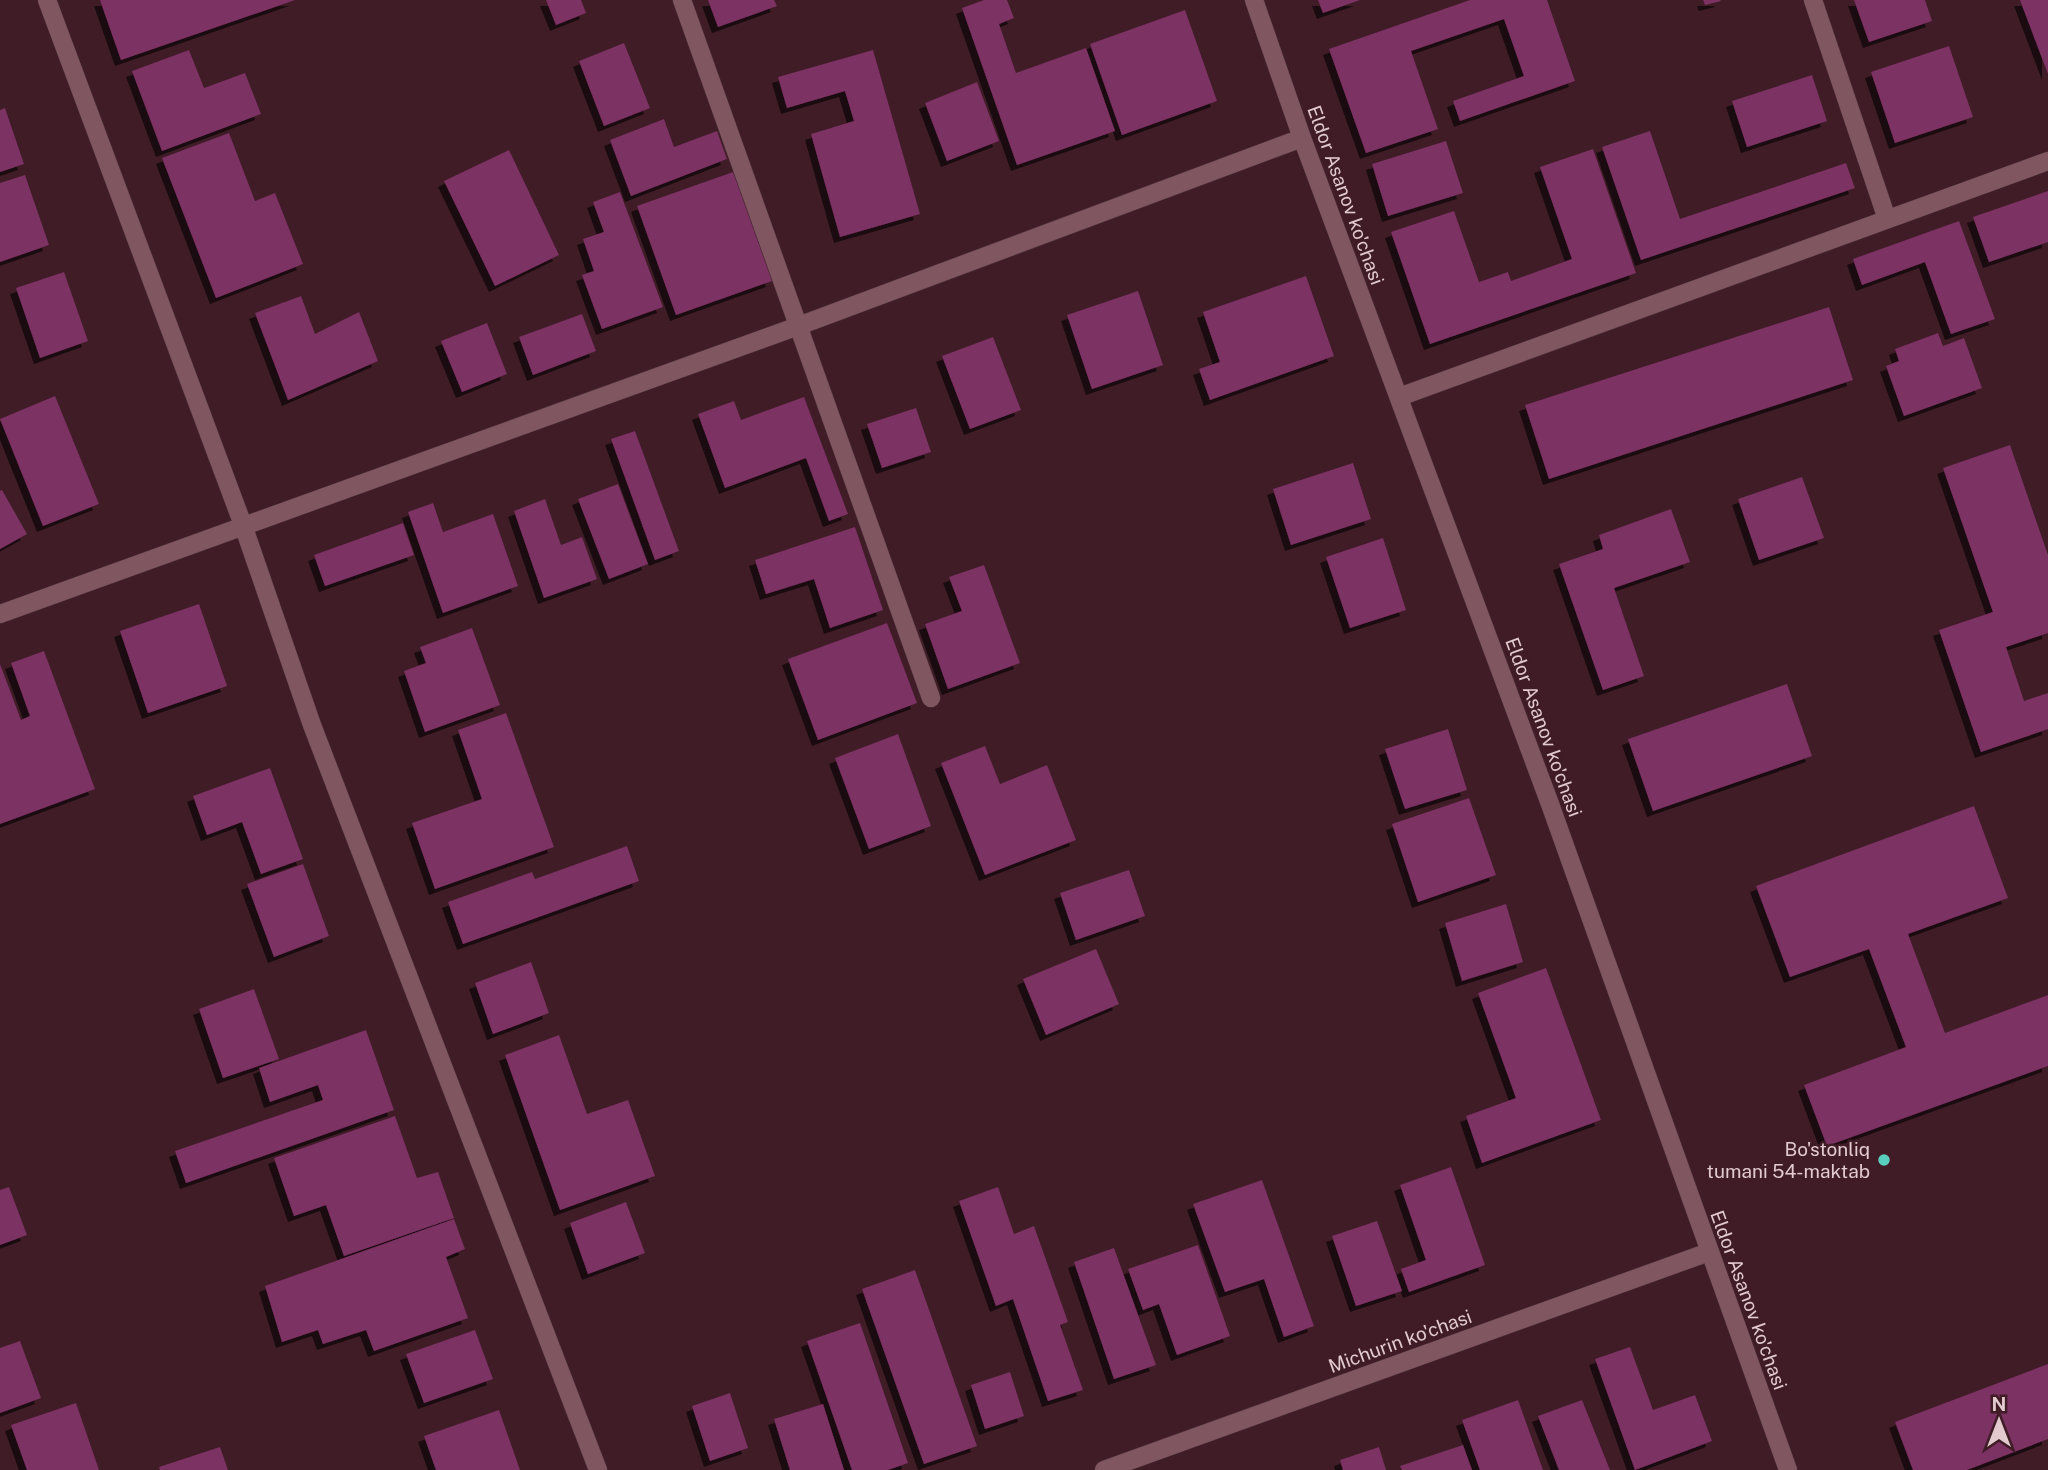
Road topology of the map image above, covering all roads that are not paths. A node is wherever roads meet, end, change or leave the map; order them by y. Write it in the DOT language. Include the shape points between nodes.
graph roads {
  1 [pos="47,0"];
  2 [pos="682,0"];
  3 [pos="1254,0"];
  4 [pos="1813,0"];
  5 [pos="1302,138"];
  6 [pos="2048,161"];
  7 [pos="1887,219"];
  8 [pos="801,325"];
  9 [pos="1399,397"];
  10 [pos="243,525"];
  11 [pos="0,614"];
  12 [pos="931,698"];
  13 [pos="1709,1252"];
  14 [pos="598,1470"];
  15 [pos="1104,1470"];
  16 [pos="1788,1470"];
  1 -- 10 [label="street"];
  2 -- 8 [label="street"];
  3 -- 5 [label="street, Eldor Asanov ko'chasi"];
  4 -- 7 [label="street"];
  5 -- 8 [label="street"];
  5 -- 9 [label="street, Eldor Asanov ko'chasi"];
  6 -- 7 [label="street"];
  7 -- 9 [label="street"];
  8 -- 10 [label="street"];
  8 -- 12 [label="street"];
  9 -- 13 [label="street, Eldor Asanov ko'chasi"];
  10 -- 11 [label="street"];
  10 -- 14 [label="street" via="312,726"];
  13 -- 15 [label="street, Michurin ko'chasi"];
  13 -- 16 [label="street, Eldor Asanov ko'chasi"];
}
